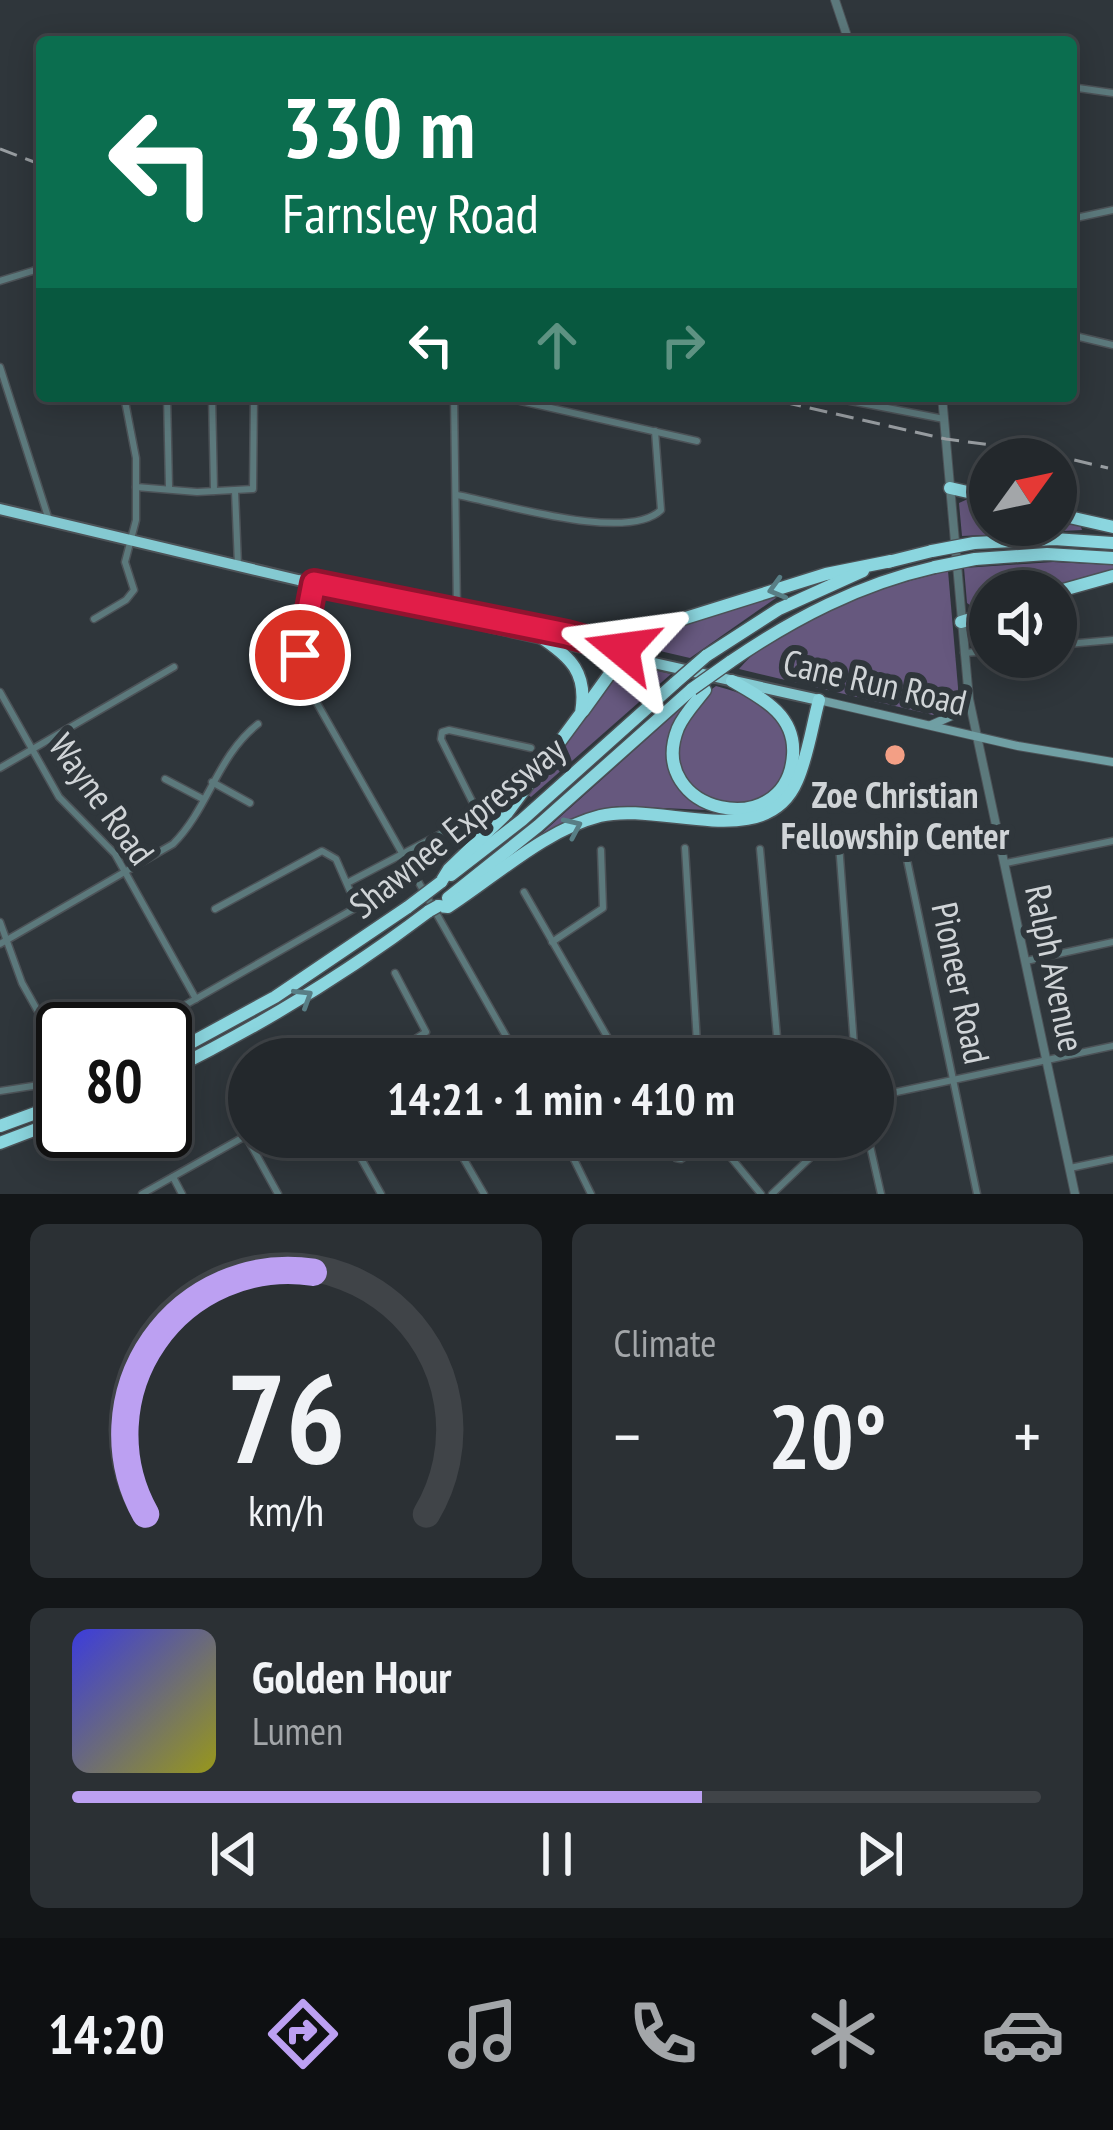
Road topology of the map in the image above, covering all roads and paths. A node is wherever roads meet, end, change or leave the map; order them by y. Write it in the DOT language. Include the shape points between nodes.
graph roads {
  1 [pos="835,0"];
  2 [pos="847,36"];
  3 [pos="1077,88"];
  4 [pos="1113,93"];
  5 [pos="1113,210"];
  6 [pos="1077,218"];
  7 [pos="36,270"];
  8 [pos="0,281"];
  9 [pos="1077,336"];
  10 [pos="1113,345"];
  11 [pos="0,367"];
  12 [pos="126,402"];
  13 [pos="167,402"];
  14 [pos="212,402"];
  15 [pos="254,402"];
  16 [pos="454,402"];
  17 [pos="525,402"];
  18 [pos="856,402"];
  19 [pos="943,402"];
  20 [pos="944,419"];
  21 [pos="655,431"];
  22 [pos="698,441"];
  23 [pos="136,487"];
  24 [pos="169,487"];
  25 [pos="950,488"];
  26 [pos="235,490"];
  27 [pos="214,491"];
  28 [pos="969,492"];
  29 [pos="457,495"];
  30 [pos="0,509"];
  31 [pos="1077,519"];
  32 [pos="49,520"];
  33 [pos="1113,527"];
  34 [pos="131,539"];
  35 [pos="1113,542"];
  36 [pos="1113,557"];
  37 [pos="891,561"];
  38 [pos="238,565"];
  39 [pos="1113,576"];
  40 [pos="314,583"];
  41 [pos="1077,586"];
  42 [pos="458,615"];
  43 [pos="94,619"];
  44 [pos="969,620"];
  45 [pos="961,622"];
  46 [pos="567,634"];
  47 [pos="538,636"];
  48 [pos="1113,640"];
  49 [pos="1077,643"];
  50 [pos="963,653"];
  51 [pos="969,653"];
  52 [pos="624,654"];
  53 [pos="174,667"];
  54 [pos="732,681"];
  55 [pos="699,690"];
  56 [pos="0,692"];
  57 [pos="968,693"];
  58 [pos="819,700"];
  59 [pos="581,713"];
  60 [pos="258,724"];
  61 [pos="930,725"];
  62 [pos="976,735"];
  63 [pos="531,748"];
  64 [pos="31,750"];
  65 [pos="1113,762"];
  66 [pos="0,768"];
  67 [pos="165,779"];
  68 [pos="212,782"];
  69 [pos="203,799"];
  70 [pos="250,803"];
  71 [pos="1113,841"];
  72 [pos="685,848"];
  73 [pos="760,849"];
  74 [pos="601,850"];
  75 [pos="401,854"];
  76 [pos="1006,863"];
  77 [pos="125,873"];
  78 [pos="441,882"];
  79 [pos="348,883"];
  80 [pos="524,892"];
  81 [pos="438,905"];
  82 [pos="215,909"];
  83 [pos="0,922"];
  84 [pos="4,942"];
  85 [pos="552,942"];
  86 [pos="1113,943"];
  87 [pos="1026,961"];
  88 [pos="395,973"];
  89 [pos="196,999"];
  90 [pos="191,1002"];
  91 [pos="36,1008"];
  92 [pos="419,1038"];
  93 [pos="506,1038"];
  94 [pos="608,1038"];
  95 [pos="697,1038"];
  96 [pos="777,1038"];
  97 [pos="854,1038"];
  98 [pos="192,1043"];
  99 [pos="1113,1046"];
  100 [pos="192,1059"];
  101 [pos="1046,1060"];
  102 [pos="953,1079"];
  103 [pos="36,1085"];
  104 [pos="0,1090"];
  105 [pos="894,1092"];
  106 [pos="36,1113"];
  107 [pos="0,1126"];
  108 [pos="36,1129"];
  109 [pos="0,1143"];
  110 [pos="228,1146"];
  111 [pos="260,1158"];
  112 [pos="361,1158"];
  113 [pos="464,1158"];
  114 [pos="573,1158"];
  115 [pos="731,1158"];
  116 [pos="810,1158"];
  117 [pos="872,1158"];
  118 [pos="1113,1159"];
  119 [pos="1070,1168"];
  120 [pos="173,1177"];
  121 [pos="142,1194"];
  122 [pos="182,1194"];
  123 [pos="278,1194"];
  124 [pos="381,1194"];
  125 [pos="484,1194"];
  126 [pos="591,1194"];
  127 [pos="761,1194"];
  128 [pos="772,1194"];
  129 [pos="880,1194"];
  130 [pos="977,1194"];
  131 [pos="1075,1194"];
  1 -- 2 [label="street"];
  3 -- 4 [label="street"];
  5 -- 6 [label="street"];
  7 -- 8 [label="street"];
  9 -- 10 [label="street"];
  11 -- 32 [label="street"];
  12 -- 23 [label="street"];
  13 -- 24 [label="street"];
  14 -- 27 [label="street"];
  15 -- 26 [label="street" via="255,487"];
  16 -- 29 [label="street"];
  17 -- 21 [label="street"];
  18 -- 20 [label="street"];
  19 -- 20 [label="street, Ralph Avenue"];
  20 -- 25 [label="street, Ralph Avenue"];
  21 -- 22 [label="street"];
  21 -- 29 [label="street" via="661,510 651,518 586,523"];
  23 -- 24 [label="street"];
  23 -- 34 [label="street"];
  24 -- 27 [label="street"];
  25 -- 28 [label="highway"];
  25 -- 45 [label="street, Ralph Avenue"];
  26 -- 27 [label="street"];
  26 -- 38 [label="street"];
  29 -- 42 [label="street"];
  30 -- 32 [label="highway, Cane Run Road"];
  31 -- 33 [label="highway"];
  32 -- 34 [label="highway, Cane Run Road"];
  34 -- 38 [label="highway, Cane Run Road"];
  34 -- 43 [label="street" via="125,562 134,590"];
  35 -- 37 [label="highway, Shawnee Expressway, bridge" via="974,543"];
  36 -- 55 [label="highway, Shawnee Expressway, bridge" via="975,559 850,593 767,636"];
  37 -- 46 [label="highway, one-way" via="628,636"];
  37 -- 78 [label="highway, Shawnee Expressway, bridge" via="798,599 706,656"];
  38 -- 40 [label="highway, Cane Run Road"];
  39 -- 41 [label="highway"];
  40 -- 42 [label="highway, Cane Run Road"];
  40 -- 75 [label="street" via="301,674"];
  42 -- 46 [label="highway, Cane Run Road"];
  42 -- 47 [label="highway, Cane Run Road"];
  44 -- 45 [label="highway"];
  45 -- 50 [label="street, Ralph Avenue"];
  46 -- 52 [label="highway, Cane Run Road"];
  47 -- 52 [label="highway, Cane Run Road"];
  47 -- 59 [label="highway" via="579,671"];
  48 -- 49 [label="street"];
  50 -- 51 [label="street"];
  50 -- 57 [label="street, Ralph Avenue"];
  52 -- 54 [label="highway, Cane Run Road"];
  52 -- 59 [label="highway"];
  53 -- 64 [label="street"];
  54 -- 55 [label="highway" via="777,710 793,743 784,784 753,807 704,803 679,777 676,733"];
  54 -- 58 [label="highway, Cane Run Road"];
  55 -- 81 [label="highway, Shawnee Expressway"];
  56 -- 64 [label="street, Wayne Road"];
  57 -- 61 [label="main road" via="956,714"];
  57 -- 62 [label="street, Ralph Avenue"];
  58 -- 61 [label="main road, Cane Run Road"];
  81 -- 58 [label="highway, one-way" via="448,907 586,820 637,812 738,821 766,815 797,782"];
  59 -- 78 [label="highway" via="507,813"];
  60 -- 68 [label="street"];
  61 -- 62 [label="main road, Cane Run Road"];
  62 -- 65 [label="main road, Cane Run Road"];
  62 -- 76 [label="street, Ralph Avenue"];
  63 -- 75 [label="street" via="442,732 476,812"];
  64 -- 66 [label="street"];
  64 -- 77 [label="street, Wayne Road" via="59,797 103,838"];
  67 -- 69 [label="street"];
  68 -- 69 [label="street"];
  68 -- 70 [label="street"];
  69 -- 77 [label="street" via="173,844"];
  71 -- 76 [label="street"];
  72 -- 95 [label="street"];
  73 -- 96 [label="street"];
  74 -- 85 [label="street" via="603,908"];
  75 -- 79 [label="street"];
  75 -- 93 [label="street"];
  76 -- 87 [label="street, Ralph Avenue"];
  77 -- 84 [label="street"];
  77 -- 89 [label="street, Wayne Road"];
  78 -- 98 [label="highway, Shawnee Expressway, bridge" via="275,998"];
  79 -- 82 [label="street" via="333,856 316,853"];
  79 -- 89 [label="street" via="356,909"];
  80 -- 85 [label="street"];
  100 -- 81 [label="highway, Shawnee Expressway, one-way, bridge" via="288,1007"];
  83 -- 84 [label="street"];
  84 -- 91 [label="street"];
  85 -- 94 [label="street"];
  86 -- 87 [label="street"];
  87 -- 101 [label="street, Ralph Avenue"];
  88 -- 92 [label="street" via="425,1034"];
  89 -- 90 [label="street"];
  97 -- 102 [label="street, Pioneer Road" via="839,844 855,830 892,838 904,850"];
  99 -- 101 [label="street"];
  101 -- 102 [label="street"];
  101 -- 119 [label="street, Ralph Avenue"];
  102 -- 105 [label="street"];
  102 -- 130 [label="street, Pioneer Road"];
  103 -- 104 [label="street"];
  106 -- 107 [label="highway"];
  108 -- 109 [label="highway"];
  110 -- 120 [label="street"];
  111 -- 123 [label="street"];
  112 -- 124 [label="street"];
  113 -- 125 [label="street"];
  114 -- 126 [label="street"];
  115 -- 127 [label="street"];
  116 -- 128 [label="street"];
  117 -- 129 [label="street"];
  118 -- 119 [label="street"];
  119 -- 131 [label="street, Ralph Avenue"];
  120 -- 121 [label="street"];
  120 -- 122 [label="street"];
}
